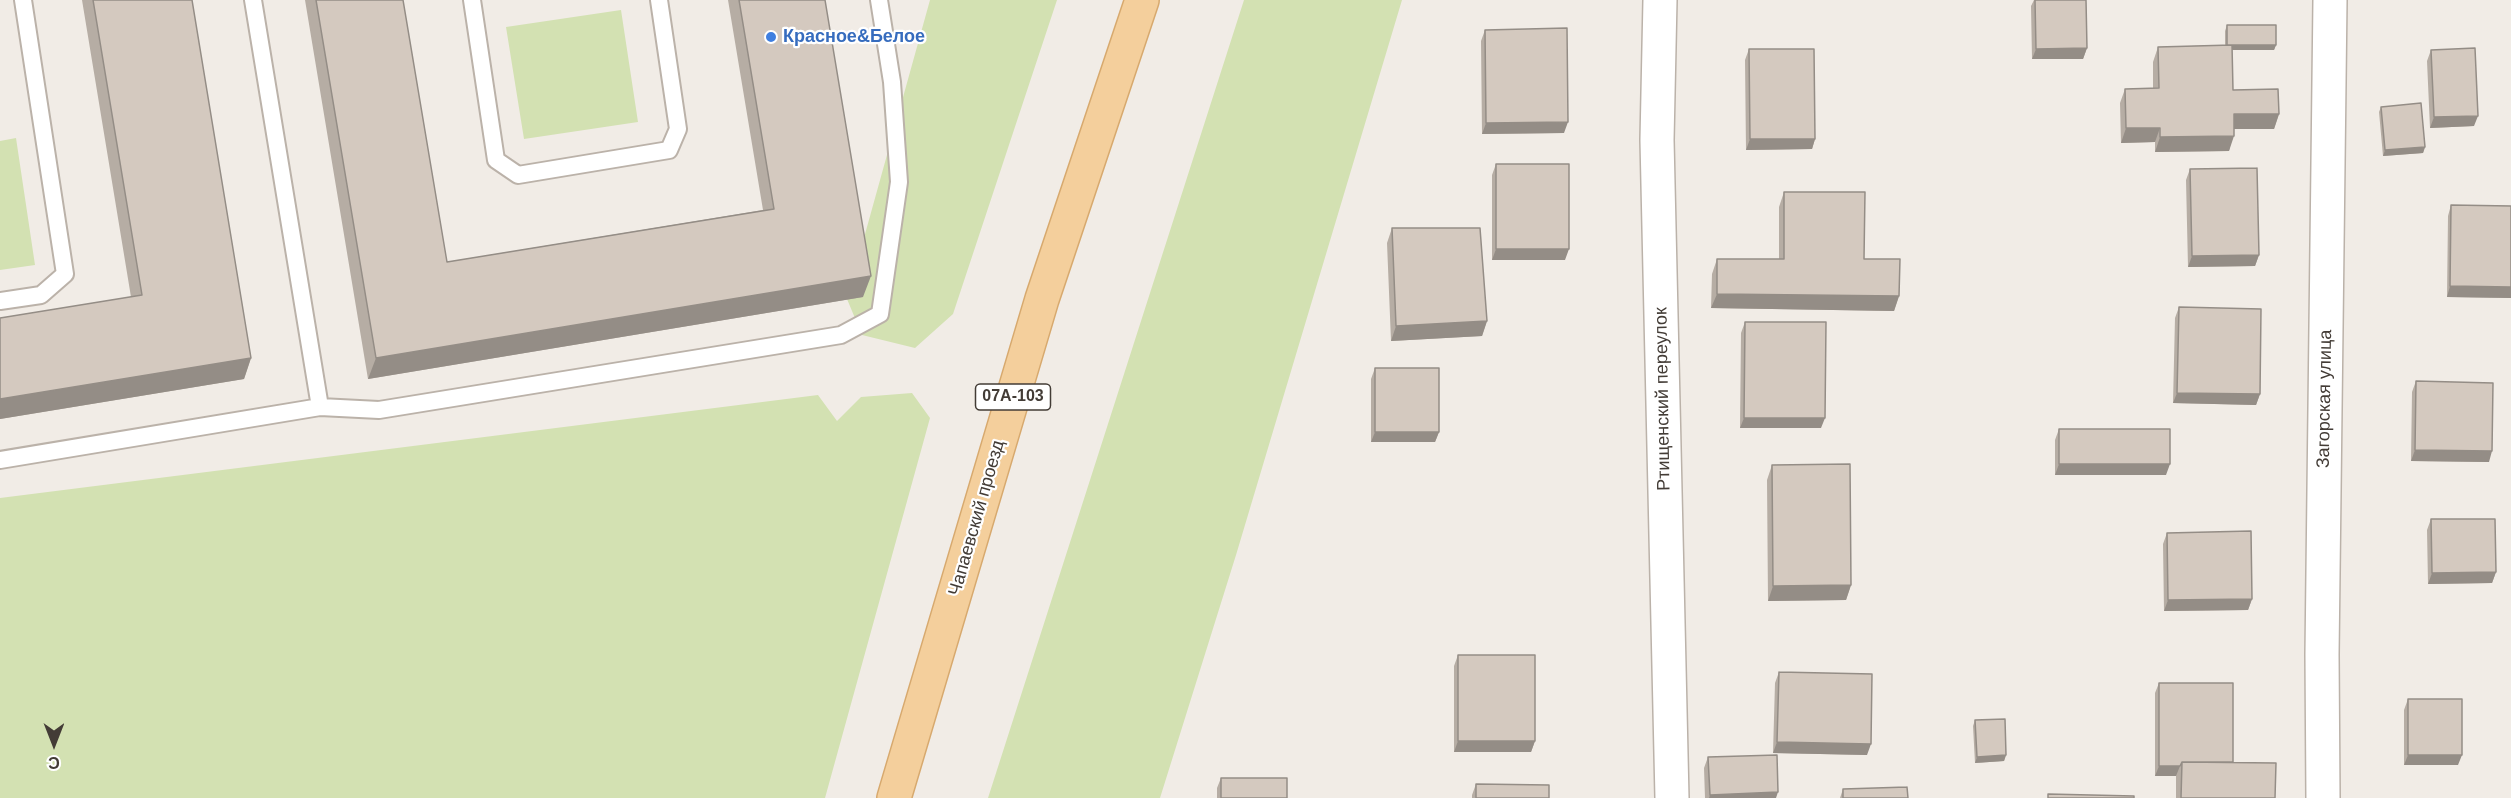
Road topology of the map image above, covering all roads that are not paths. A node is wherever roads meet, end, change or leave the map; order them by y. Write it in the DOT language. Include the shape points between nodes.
graph roads {
  1 [pos="22,0"];
  2 [pos="253,0"];
  3 [pos="472,0"];
  4 [pos="659,0"];
  5 [pos="879,0"];
  6 [pos="1142,0"];
  7 [pos="1660,0"];
  8 [pos="2330,0"];
  9 [pos="0,301"];
  10 [pos="320,407"];
  11 [pos="0,460"];
  12 [pos="894,798"];
  13 [pos="1672,798"];
  14 [pos="2323,798"];
  1 -- 9 [label="lane" via="65,274 41,294"];
  2 -- 10 [label="lane"];
  3 -- 4 [label="lane" via="496,160 518,175 669,150 678,129"];
  5 -- 10 [label="lane" via="892,82 899,182 879,314 841,335 829,337 379,410"];
  6 -- 12 [label="main road, Чапаевский проезд / 07А-103" via="1042,299"];
  7 -- 13 [label="street, Ртищенский переулок" via="1657,140"];
  8 -- 14 [label="street, Загорская улица"];
  10 -- 11 [label="lane"];
}
